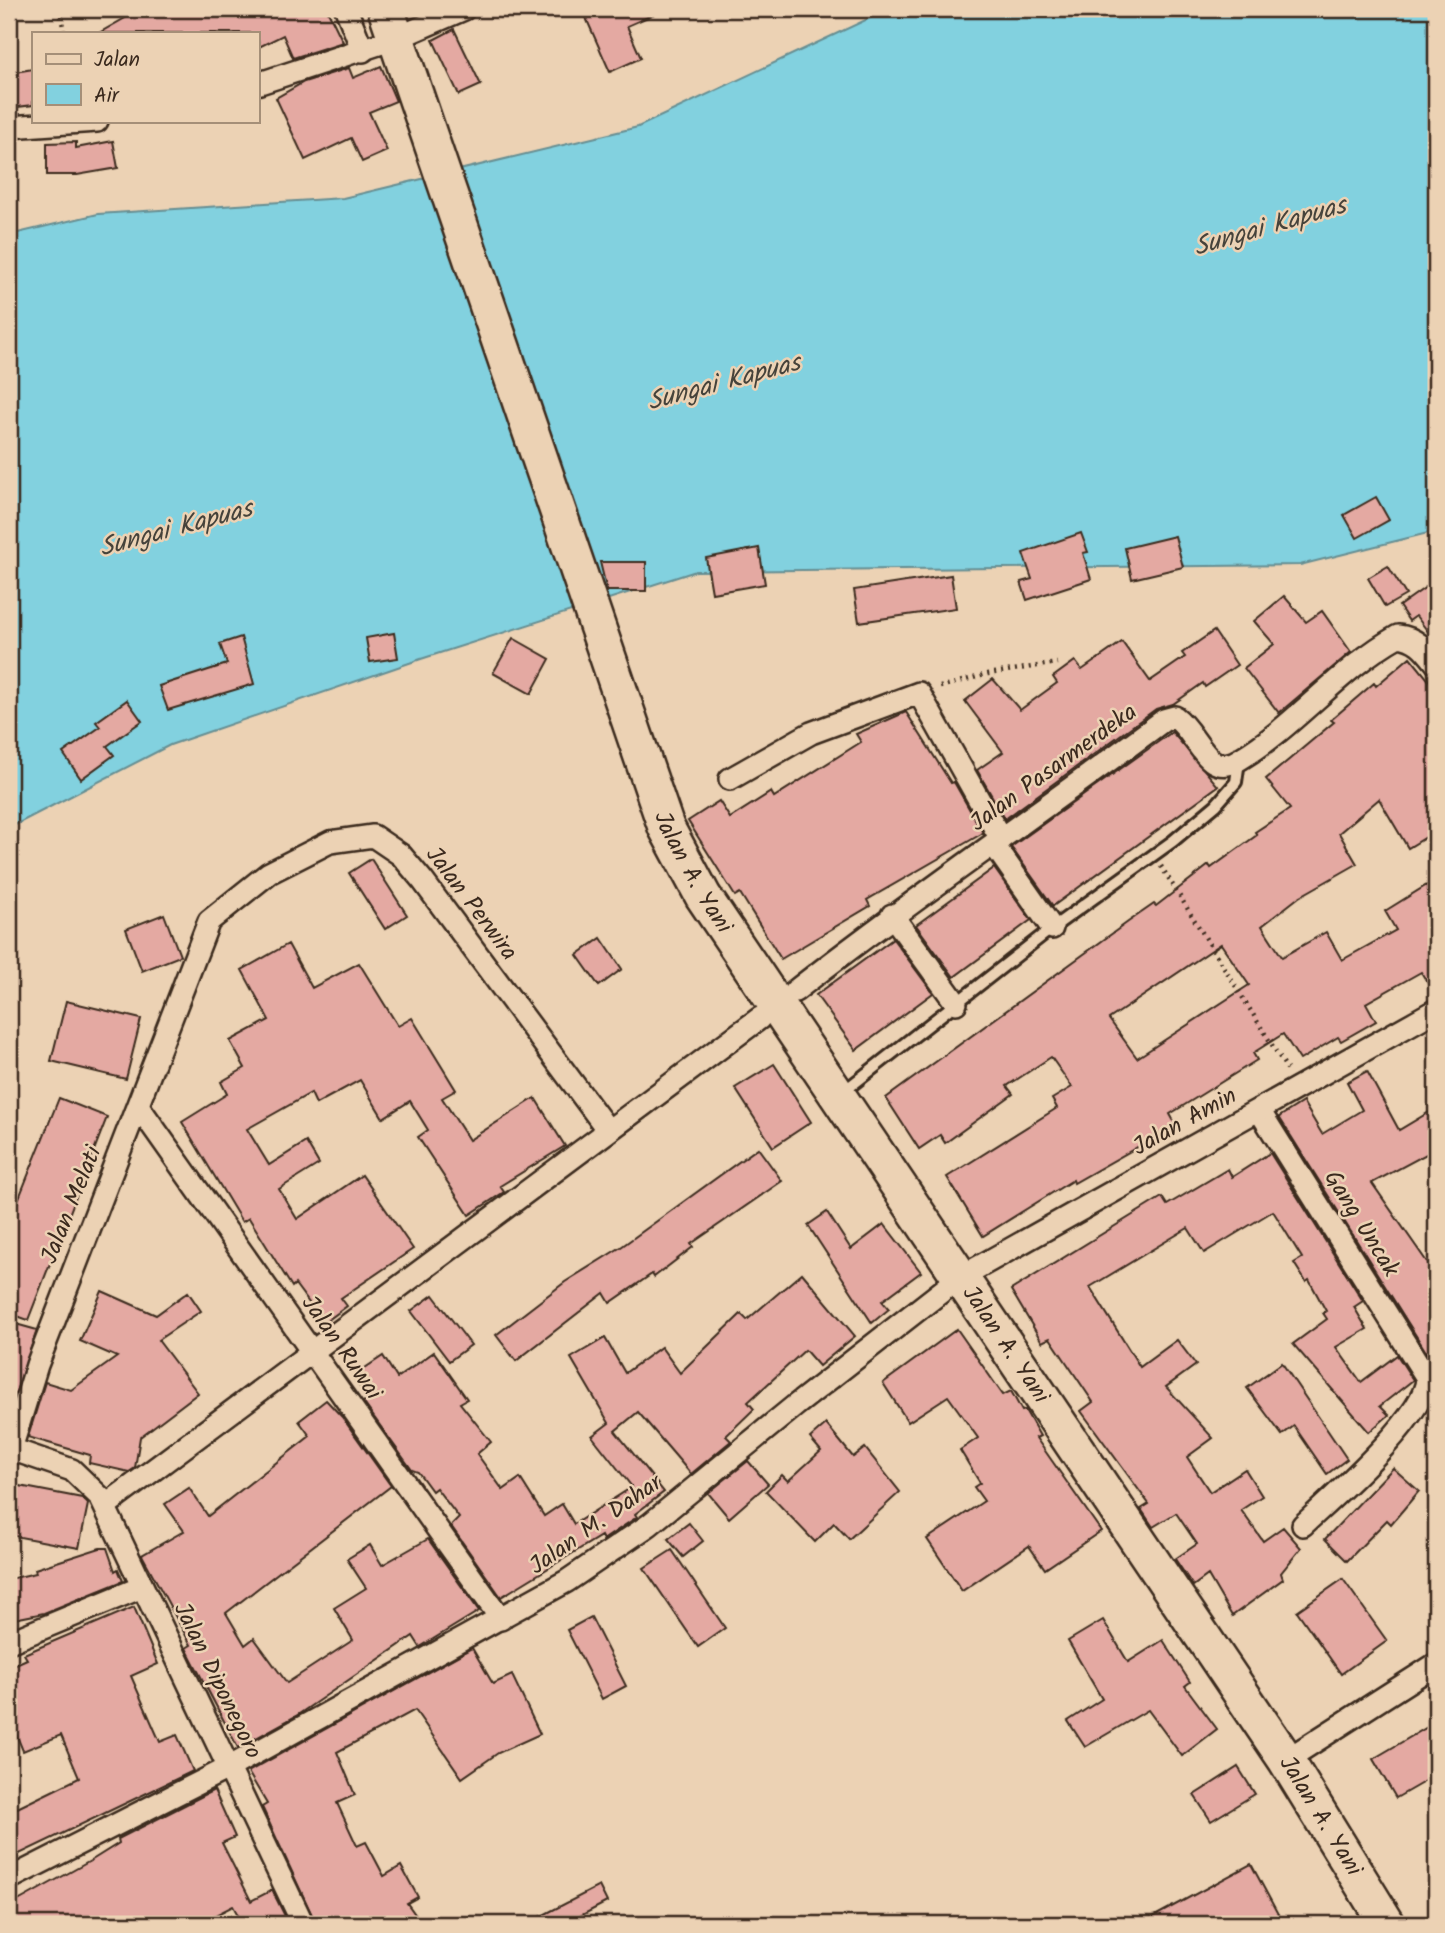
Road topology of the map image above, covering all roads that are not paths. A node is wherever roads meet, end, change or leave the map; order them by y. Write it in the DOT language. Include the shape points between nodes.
graph roads {
  1 [pos="346,9"];
  2 [pos="464,9"];
  3 [pos="391,24"];
  4 [pos="363,51"];
  5 [pos="259,83"];
  6 [pos="82,122"];
  7 [pos="9,127"];
  8 [pos="1436,663"];
  9 [pos="1240,760"];
  10 [pos="730,779"];
  11 [pos="998,842"];
  12 [pos="892,915"];
  13 [pos="209,921"];
  14 [pos="1052,928"];
  15 [pos="795,991"];
  16 [pos="956,1003"];
  17 [pos="1436,1010"];
  18 [pos="760,1018"];
  19 [pos="838,1096"];
  20 [pos="139,1107"];
  21 [pos="1259,1110"];
  22 [pos="607,1129"];
  23 [pos="960,1278"];
  24 [pos="311,1351"];
  25 [pos="10,1449"];
  26 [pos="72,1470"];
  27 [pos="105,1506"];
  28 [pos="1303,1525"];
  29 [pos="142,1587"];
  30 [pos="501,1619"];
  31 [pos="9,1642"];
  32 [pos="1436,1664"];
  33 [pos="1286,1760"];
  34 [pos="230,1768"];
  35 [pos="9,1879"];
  36 [pos="303,1924"];
  37 [pos="1387,1924"];
  1 -- 4 [label="street"];
  2 -- 3 [label="street"];
  3 -- 4 [label="street"];
  3 -- 19 [label="highway, Jalan A. Yani" via="666,827 703,896"];
  4 -- 5 [label="street"];
  6 -- 7 [label="street"];
  8 -- 9 [label="street" via="1410,638 1398,636 1354,664"];
  9 -- 11 [label="street, Jalan Pasarmerdeka" via="1227,765 1214,762 1183,722 1175,717 1164,720"];
  9 -- 14 [label="lane" via="1236,782 1216,805 1154,856"];
  10 -- 11 [label="street" via="811,733 919,693"];
  11 -- 12 [label="street, Jalan Pasarmerdeka"];
  11 -- 14 [label="street"];
  12 -- 15 [label="street, Jalan Pasarmerdeka"];
  12 -- 16 [label="street"];
  13 -- 20 [label="street, Jalan Melati"];
  13 -- 22 [label="street, Jalan Perwira" via="269,873 330,842 373,836 401,855 423,881"];
  14 -- 16 [label="lane"];
  16 -- 19 [label="lane"];
  17 -- 21 [label="street, Jalan Amin"];
  18 -- 22 [label="street"];
  19 -- 23 [label="highway, Jalan A. Yani"];
  20 -- 24 [label="street, Jalan Ruwai"];
  20 -- 25 [label="street, Jalan Melati" via="37,1366"];
  21 -- 23 [label="street, Jalan Amin"];
  21 -- 28 [label="street, Gang Uncak" via="1427,1378 1426,1391 1411,1416"];
  22 -- 24 [label="street"];
  23 -- 30 [label="street, Jalan M. Dahar" via="649,1525"];
  23 -- 33 [label="highway, Jalan A. Yani"];
  24 -- 27 [label="street"];
  24 -- 30 [label="street, Jalan Ruwai"];
  25 -- 26 [label="street, Jalan Melati"];
  26 -- 27 [label="street, Jalan Diponegoro"];
  27 -- 29 [label="street, Jalan Diponegoro"];
  29 -- 31 [label="street"];
  29 -- 34 [label="street, Jalan Diponegoro"];
  30 -- 34 [label="street, Jalan M. Dahar"];
  32 -- 33 [label="street"];
  33 -- 37 [label="highway, Jalan A. Yani"];
  34 -- 35 [label="street, Jalan M. Dahar"];
  34 -- 36 [label="street, Jalan Diponegoro"];
}
